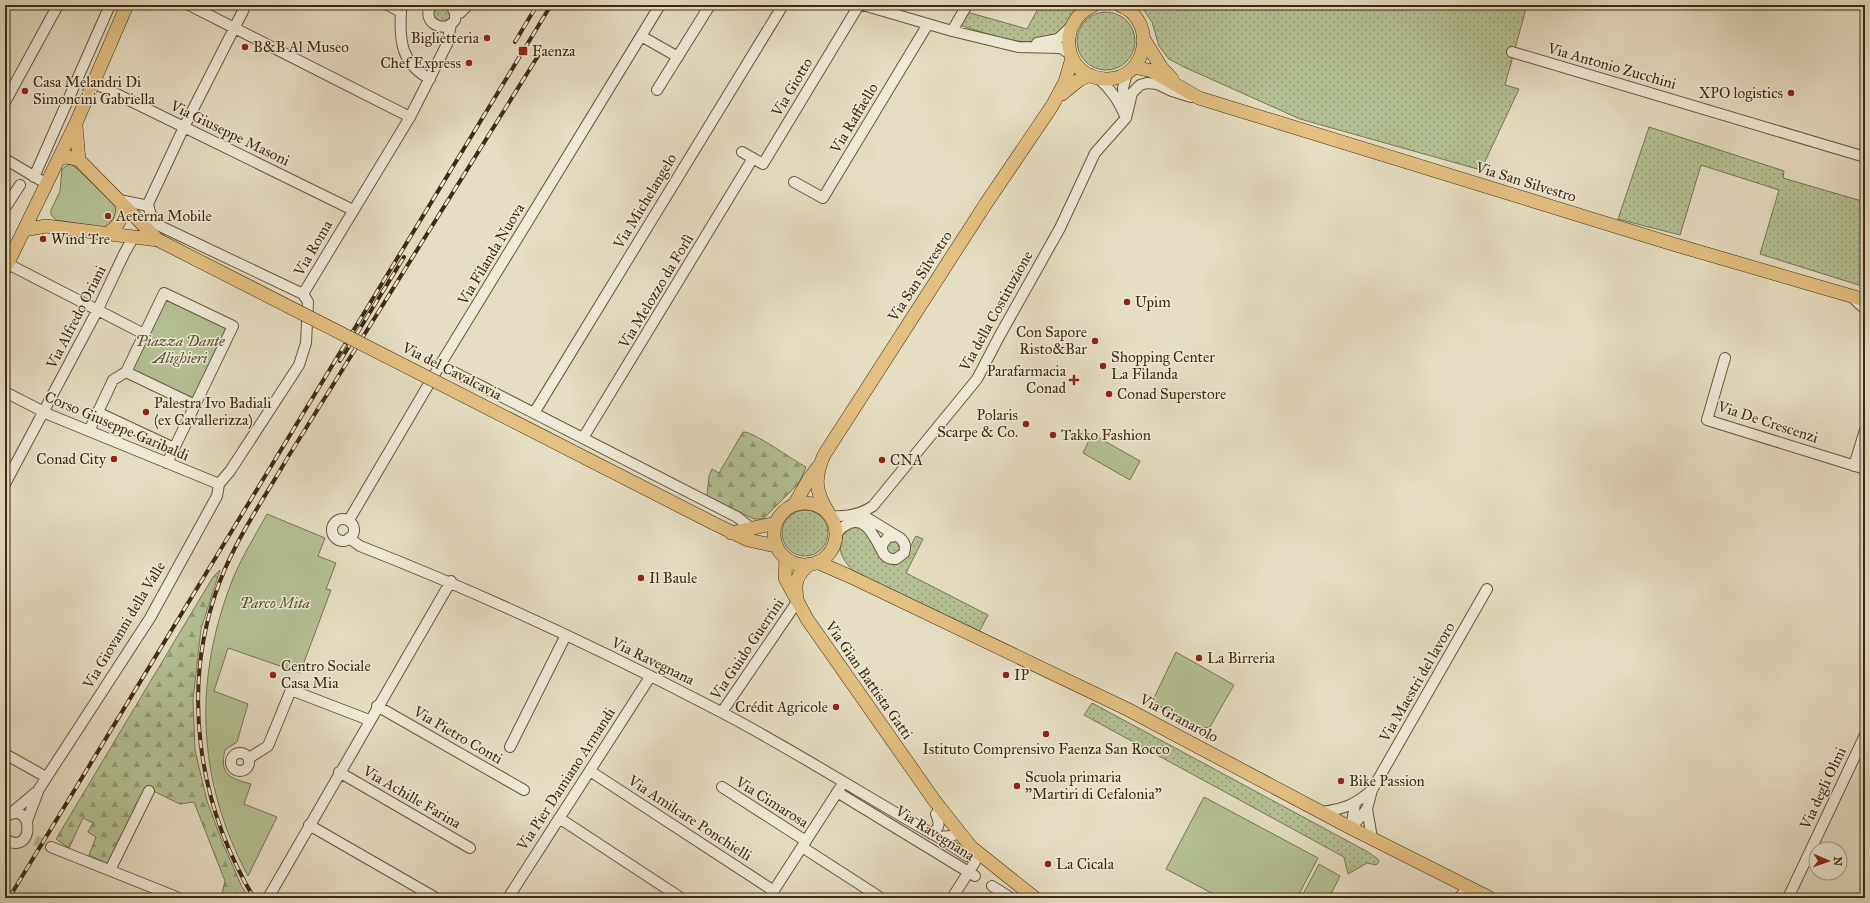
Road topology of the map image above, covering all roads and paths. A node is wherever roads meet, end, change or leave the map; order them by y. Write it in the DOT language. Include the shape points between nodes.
graph roads {
  1 [pos="58,5"];
  2 [pos="110,5"];
  3 [pos="127,5"];
  4 [pos="189,5"];
  5 [pos="246,5"];
  6 [pos="388,5"];
  7 [pos="468,5"];
  8 [pos="660,5"];
  9 [pos="710,5"];
  10 [pos="783,5"];
  11 [pos="859,5"];
  12 [pos="863,5"];
  13 [pos="967,5"];
  14 [pos="1093,5"];
  15 [pos="1121,5"];
  16 [pos="429,7"];
  17 [pos="453,9"];
  18 [pos="104,19"];
  19 [pos="451,24"];
  20 [pos="928,24"];
  21 [pos="119,26"];
  22 [pos="1071,27"];
  23 [pos="235,28"];
  24 [pos="952,31"];
  25 [pos="641,36"];
  26 [pos="1145,41"];
  27 [pos="1018,47"];
  28 [pos="1512,52"];
  29 [pos="1071,56"];
  30 [pos="678,57"];
  31 [pos="1131,70"];
  32 [pos="1094,77"];
  33 [pos="430,79"];
  34 [pos="94,83"];
  35 [pos="1180,87"];
  36 [pos="657,90"];
  37 [pos="1199,98"];
  38 [pos="68,101"];
  39 [pos="5,102"];
  40 [pos="1052,106"];
  41 [pos="82,108"];
  42 [pos="410,117"];
  43 [pos="1126,118"];
  44 [pos="76,123"];
  45 [pos="184,127"];
  46 [pos="742,152"];
  47 [pos="1865,157"];
  48 [pos="753,158"];
  49 [pos="79,160"];
  50 [pos="6,161"];
  51 [pos="57,163"];
  52 [pos="34,177"];
  53 [pos="794,182"];
  54 [pos="47,184"];
  55 [pos="20,185"];
  56 [pos="121,202"];
  57 [pos="148,204"];
  58 [pos="5,208"];
  59 [pos="352,210"];
  60 [pos="54,227"];
  61 [pos="24,230"];
  62 [pos="107,234"];
  63 [pos="134,236"];
  64 [pos="158,240"];
  65 [pos="6,266"];
  66 [pos="304,294"];
  67 [pos="1849,295"];
  68 [pos="1865,300"];
  69 [pos="1865,309"];
  70 [pos="97,311"];
  71 [pos="144,334"];
  72 [pos="1725,358"];
  73 [pos="440,365"];
  74 [pos="126,372"];
  75 [pos="5,392"];
  76 [pos="195,405"];
  77 [pos="44,412"];
  78 [pos="97,412"];
  79 [pos="534,413"];
  80 [pos="1865,430"];
  81 [pos="89,431"];
  82 [pos="584,438"];
  83 [pos="174,448"];
  84 [pos="167,463"];
  85 [pos="820,466"];
  86 [pos="1854,466"];
  87 [pos="1865,469"];
  88 [pos="5,484"];
  89 [pos="219,484"];
  90 [pos="794,505"];
  91 [pos="873,506"];
  92 [pos="829,514"];
  93 [pos="853,515"];
  94 [pos="349,520"];
  95 [pos="875,522"];
  96 [pos="776,523"];
  97 [pos="752,529"];
  98 [pos="731,532"];
  99 [pos="897,536"];
  100 [pos="349,538"];
  101 [pos="835,541"];
  102 [pos="776,546"];
  103 [pos="882,551"];
  104 [pos="786,558"];
  105 [pos="813,563"];
  106 [pos="849,576"];
  107 [pos="451,581"];
  108 [pos="1487,589"];
  109 [pos="798,602"];
  110 [pos="566,635"];
  111 [pos="650,677"];
  112 [pos="377,706"];
  113 [pos="722,712"];
  114 [pos="369,720"];
  115 [pos="1865,735"];
  116 [pos="510,747"];
  117 [pos="5,754"];
  118 [pos="249,758"];
  119 [pos="590,771"];
  120 [pos="339,772"];
  121 [pos="916,775"];
  122 [pos="46,777"];
  123 [pos="844,783"];
  124 [pos="722,787"];
  125 [pos="39,789"];
  126 [pos="524,790"];
  127 [pos="1372,790"];
  128 [pos="149,791"];
  129 [pos="837,792"];
  130 [pos="1355,804"];
  131 [pos="1367,809"];
  132 [pos="1321,812"];
  133 [pos="8,815"];
  134 [pos="559,818"];
  135 [pos="28,824"];
  136 [pos="309,825"];
  137 [pos="1351,828"];
  138 [pos="945,835"];
  139 [pos="1372,838"];
  140 [pos="24,839"];
  141 [pos="6,840"];
  142 [pos="804,844"];
  143 [pos="51,847"];
  144 [pos="470,848"];
  145 [pos="972,867"];
  146 [pos="110,870"];
  147 [pos="992,886"];
  148 [pos="1468,887"];
  149 [pos="771,895"];
  150 [pos="180,898"];
  151 [pos="268,898"];
  152 [pos="436,898"];
  153 [pos="508,898"];
  154 [pos="680,898"];
  155 [pos="881,898"];
  156 [pos="952,898"];
  157 [pos="1011,898"];
  158 [pos="1034,898"];
  159 [pos="1459,898"];
  160 [pos="1490,898"];
  161 [pos="1788,898"];
  1 -- 39 [label="street"];
  2 -- 18 [label="street"];
  3 -- 21 [label="main road"];
  4 -- 23 [label="street"];
  5 -- 23 [label="street"];
  6 -- 33 [label="street" via="401,12 401,41 408,60 418,73"];
  7 -- 17 [label="street" via="460,13"];
  8 -- 25 [label="street, Via Filanda Nuova"];
  9 -- 30 [label="street"];
  10 -- 79 [label="street, Via Michelangelo"];
  11 -- 48 [label="street, Via Giotto" via="763,164"];
  12 -- 20 [label="street"];
  13 -- 24 [label="street"];
  14 -- 22 [label="main road" via="1081,12"];
  15 -- 26 [label="main road, Via San Silvestro" via="1138,19"];
  16 -- 19 [label="street" via="429,18 436,26"];
  17 -- 19 [label="street, Via Roma" via="455,20"];
  18 -- 21 [label="street"];
  18 -- 38 [label="street"];
  19 -- 33 [label="street, Via Roma" via="447,44"];
  20 -- 24 [label="street"];
  20 -- 53 [label="street, Via Raffaello" via="823,198"];
  21 -- 34 [label="main road"];
  22 -- 27 [label="street" via="1058,39"];
  22 -- 29 [label="main road, Via San Silvestro" via="1068,46"];
  23 -- 42 [label="street"];
  23 -- 45 [label="street"];
  24 -- 27 [label="street"];
  25 -- 30 [label="street"];
  25 -- 73 [label="street, Via Filanda Nuova"];
  26 -- 31 [label="main road" via="1140,58"];
  26 -- 35 [label="main road, Via San Silvestro" via="1161,67"];
  27 -- 29 [label="street" via="1061,48"];
  28 -- 47 [label="street, Via Antonio Zucchini"];
  29 -- 32 [label="main road" via="1077,66"];
  29 -- 40 [label="main road, Via San Silvestro" via="1065,82"];
  30 -- 36 [label="street"];
  31 -- 32 [label="main road" via="1118,77"];
  31 -- 35 [label="main road, Via San Silvestro" via="1152,71"];
  31 -- 43 [label="street" via="1123,88"];
  32 -- 40 [label="main road, Via San Silvestro" via="1079,80"];
  32 -- 43 [label="street" via="1110,88"];
  33 -- 42 [label="street, Via Roma"];
  34 -- 41 [label="main road"];
  34 -- 45 [label="street, Via Giuseppe Masoni"];
  35 -- 37 [label="main road, Via San Silvestro"];
  37 -- 43 [label="street, Via della Costituzione" via="1157,84 1140,85 1132,93"];
  37 -- 67 [label="main road, Via San Silvestro" via="1668,243"];
  38 -- 41 [label="street"];
  38 -- 52 [label="street"];
  40 -- 85 [label="main road, Via San Silvestro" via="984,205 824,455"];
  41 -- 44 [label="main road"];
  42 -- 59 [label="street, Via Roma"];
  43 -- 91 [label="street, Via della Costituzione" via="1095,153 1060,228 977,379"];
  44 -- 49 [label="main road"];
  44 -- 51 [label="main road"];
  45 -- 57 [label="street"];
  45 -- 59 [label="street, Via Giuseppe Masoni"];
  46 -- 48 [label="street"];
  48 -- 82 [label="street, Via Melozzo da Forlì"];
  49 -- 51 [label="main road" via="68,157"];
  49 -- 56 [label="main road, Via del Cavalcavia"];
  50 -- 52 [label="street"];
  51 -- 54 [label="main road"];
  51 -- 60 [label="main road" via="53,189 42,216"];
  52 -- 54 [label="street"];
  54 -- 61 [label="main road"];
  55 -- 58 [label="street"];
  56 -- 57 [label="street"];
  56 -- 62 [label="main road" via="122,218"];
  56 -- 64 [label="main road, Via del Cavalcavia"];
  57 -- 66 [label="street, Via Roma" via="152,220 160,226"];
  59 -- 66 [label="street, Via Roma"];
  60 -- 61 [label="main road, Via del Cavalcavia" via="40,226"];
  60 -- 62 [label="main road, Via del Cavalcavia"];
  61 -- 65 [label="main road"];
  62 -- 63 [label="main road, Via del Cavalcavia"];
  63 -- 64 [label="main road, Via del Cavalcavia"];
  63 -- 70 [label="street, Via Alfredo Oriani"];
  64 -- 98 [label="main road, Via del Cavalcavia, bridge"];
  65 -- 70 [label="street"];
  66 -- 89 [label="street" via="308,302 306,343 299,365 230,472"];
  67 -- 68 [label="main road, Via San Silvestro"];
  67 -- 69 [label="street"];
  70 -- 71 [label="street"];
  70 -- 77 [label="street, Via Alfredo Oriani"];
  71 -- 74 [label="street"];
  71 -- 76 [label="street" via="164,293 233,326"];
  72 -- 86 [label="street, Via De Crescenzi" via="1707,420"];
  73 -- 79 [label="street, Via del Cavalcavia"];
  73 -- 94 [label="street, Via Filanda Nuova"];
  74 -- 76 [label="street"];
  74 -- 78 [label="street" via="113,380"];
  75 -- 77 [label="street, Corso Giuseppe Garibaldi"];
  76 -- 83 [label="street"];
  77 -- 81 [label="street, Corso Giuseppe Garibaldi"];
  77 -- 88 [label="street, Via Alfredo Oriani"];
  78 -- 81 [label="street"];
  78 -- 83 [label="street, Corso Giuseppe Garibaldi"];
  79 -- 82 [label="street, Via del Cavalcavia"];
  80 -- 86 [label="street"];
  81 -- 84 [label="street, Corso Giuseppe Garibaldi"];
  82 -- 97 [label="street, Via del Cavalcavia" via="737,517"];
  83 -- 84 [label="street"];
  84 -- 89 [label="street, Corso Giuseppe Garibaldi"];
  85 -- 90 [label="main road, Via San Silvestro"];
  85 -- 92 [label="main road, Via San Silvestro" via="817,486 819,498"];
  86 -- 87 [label="street, Via De Crescenzi"];
  89 -- 122 [label="street, Via Giovanni della Valle" via="217,496 150,618"];
  90 -- 92 [label="main road" via="812,503"];
  90 -- 96 [label="main road" via="783,512"];
  91 -- 93 [label="street, Via della Costituzione" via="865,512"];
  91 -- 95 [label="street" via="871,515"];
  92 -- 93 [label="street, Via della Costituzione"];
  92 -- 101 [label="main road" via="836,531"];
  93 -- 95 [label="street, Via della Costituzione" via="864,516"];
  94 -- 100 [label="street" via="354,529"];
  94 -- 100 [label="street, Via Ravegnana" via="338,520 332,528 336,538"];
  95 -- 99 [label="street, Via della Costituzione"];
  96 -- 97 [label="main road"];
  96 -- 102 [label="main road"];
  97 -- 98 [label="main road"];
  98 -- 102 [label="main road, Via del Cavalcavia" via="748,540"];
  99 -- 103 [label="street" via="885,539"];
  99 -- 103 [label="street" via="905,543 902,556 892,560"];
  100 -- 107 [label="street, Via Ravegnana" via="360,546"];
  101 -- 103 [label="street" via="841,528 853,522 862,523 870,529"];
  101 -- 105 [label="main road" via="828,554"];
  101 -- 106 [label="main road, Via Granarolo" via="838,561"];
  102 -- 104 [label="main road"];
  104 -- 105 [label="main road" via="793,562"];
  104 -- 109 [label="main road, Via Gian Battista Gatti" via="784,578"];
  105 -- 106 [label="main road, Via Granarolo"];
  105 -- 109 [label="main road, Via Gian Battista Gatti" via="800,571 796,581"];
  106 -- 132 [label="main road, Via Granarolo" via="1127,709"];
  107 -- 110 [label="street, Via Ravegnana"];
  107 -- 112 [label="street"];
  108 -- 127 [label="street, Via Maestri del lavoro"];
  109 -- 113 [label="street, Via Guido Guerrini"];
  109 -- 121 [label="main road, Via Gian Battista Gatti" via="807,619"];
  110 -- 111 [label="street, Via Ravegnana"];
  110 -- 116 [label="street"];
  111 -- 113 [label="street, Via Ravegnana"];
  111 -- 119 [label="street, Via Pier Damiano Armandi"];
  112 -- 114 [label="street"];
  112 -- 126 [label="street, Via Pietro Conti"];
  113 -- 123 [label="street, Via Ravegnana"];
  114 -- 118 [label="street" via="291,690 268,746"];
  114 -- 120 [label="street"];
  115 -- 161 [label="street, Via degli Olmi"];
  117 -- 122 [label="street"];
  119 -- 134 [label="street, Via Pier Damiano Armandi"];
  119 -- 149 [label="street, Via Amilcare Ponchielli"];
  120 -- 136 [label="street"];
  120 -- 144 [label="street, Via Achille Farina"];
  121 -- 138 [label="main road, Via Gian Battista Gatti"];
  121 -- 138 [label="main road, Via Gian Battista Gatti"];
  122 -- 125 [label="street, Via Giovanni della Valle"];
  123 -- 129 [label="street"];
  123 -- 138 [label="street, Via Ravegnana"];
  124 -- 142 [label="street, Via Cimarosa"];
  125 -- 133 [label="street, Via Giovanni della Valle"];
  125 -- 135 [label="street, Via Giovanni della Valle"];
  127 -- 130 [label="street, Via Maestri del lavoro"];
  127 -- 131 [label="street, Via Maestri del lavoro"];
  128 -- 146 [label="street"];
  129 -- 142 [label="street"];
  129 -- 145 [label="street, Via Ravegnana"];
  130 -- 132 [label="street, Via Maestri del lavoro"];
  130 -- 137 [label="street"];
  131 -- 137 [label="street, Via Maestri del lavoro"];
  131 -- 139 [label="street, Via Maestri del lavoro"];
  132 -- 137 [label="main road, Via Granarolo"];
  133 -- 135 [label="street" via="20,814"];
  134 -- 153 [label="street, Via Pier Damiano Armandi"];
  134 -- 154 [label="street"];
  135 -- 140 [label="street, Via Giovanni della Valle"];
  135 -- 140 [label="street" via="35,840"];
  136 -- 151 [label="street"];
  136 -- 152 [label="street"];
  137 -- 139 [label="main road, Via Granarolo"];
  138 -- 145 [label="main road, Via Ravegnana"];
  138 -- 158 [label="main road, Via Ravegnana" via="985,859"];
  139 -- 148 [label="main road, Via Granarolo"];
  140 -- 141 [label="street" via="15,842"];
  142 -- 149 [label="street"];
  142 -- 155 [label="street, Via Cimarosa"];
  143 -- 146 [label="street"];
  145 -- 156 [label="street"];
  145 -- 158 [label="main road, Via Ravegnana"];
  146 -- 150 [label="street"];
  147 -- 157 [label="street"];
  148 -- 159 [label="street"];
  148 -- 160 [label="main road, Via Granarolo"];
}
